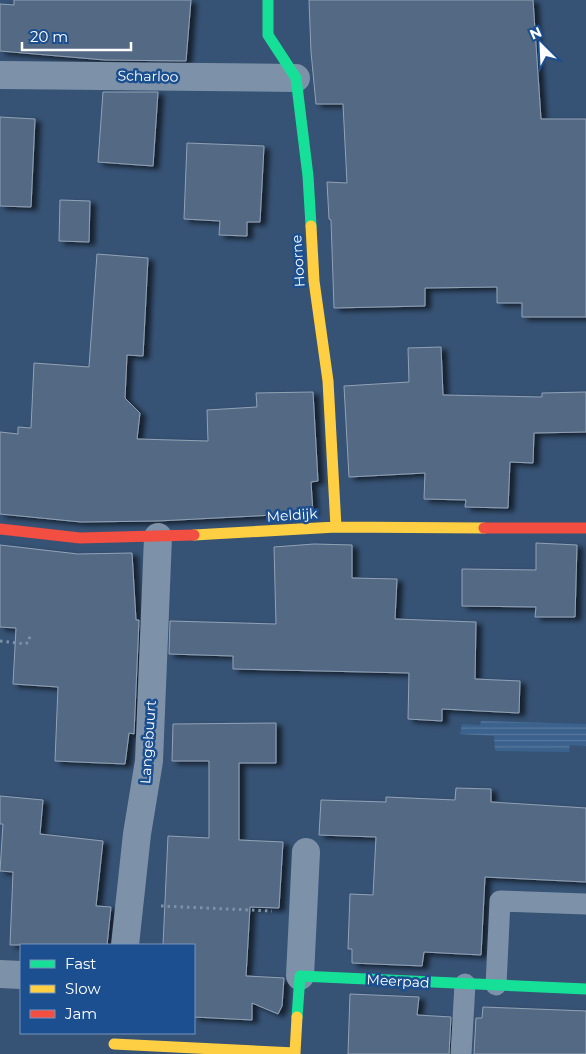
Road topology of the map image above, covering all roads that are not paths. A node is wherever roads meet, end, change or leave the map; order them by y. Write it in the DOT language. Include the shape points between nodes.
graph roads {
  1 [pos="268,0"];
  2 [pos="0,74"];
  3 [pos="296,78"];
  4 [pos="336,527"];
  5 [pos="586,528"];
  6 [pos="0,529"];
  7 [pos="158,537"];
  8 [pos="306,852"];
  9 [pos="586,904"];
  10 [pos="125,944"];
  11 [pos="0,974"];
  12 [pos="20,974"];
  13 [pos="300,976"];
  14 [pos="465,984"];
  15 [pos="496,985"];
  16 [pos="586,988"];
  17 [pos="114,1044"];
  18 [pos="461,1054"];
  1 -- 3 [label="street, Hoorne" via="268,35"];
  2 -- 3 [label="street, Scharloo"];
  3 -- 4 [label="street, Hoorne" via="308,176 314,280 328,381"];
  4 -- 5 [label="street, Meldijk"];
  4 -- 7 [label="street, Meldijk"];
  6 -- 7 [label="street, Meldijk" via="80,538"];
  7 -- 10 [label="street, Langebuurt" via="149,761"];
  8 -- 13 [label="street"];
  9 -- 15 [label="lane" via="500,901"];
  11 -- 12 [label="street"];
  13 -- 14 [label="street, Meerpad"];
  13 -- 17 [label="street" via="295,1053"];
  14 -- 15 [label="street, Meerpad"];
  14 -- 18 [label="lane"];
  15 -- 16 [label="street, Meerpad"];
}
